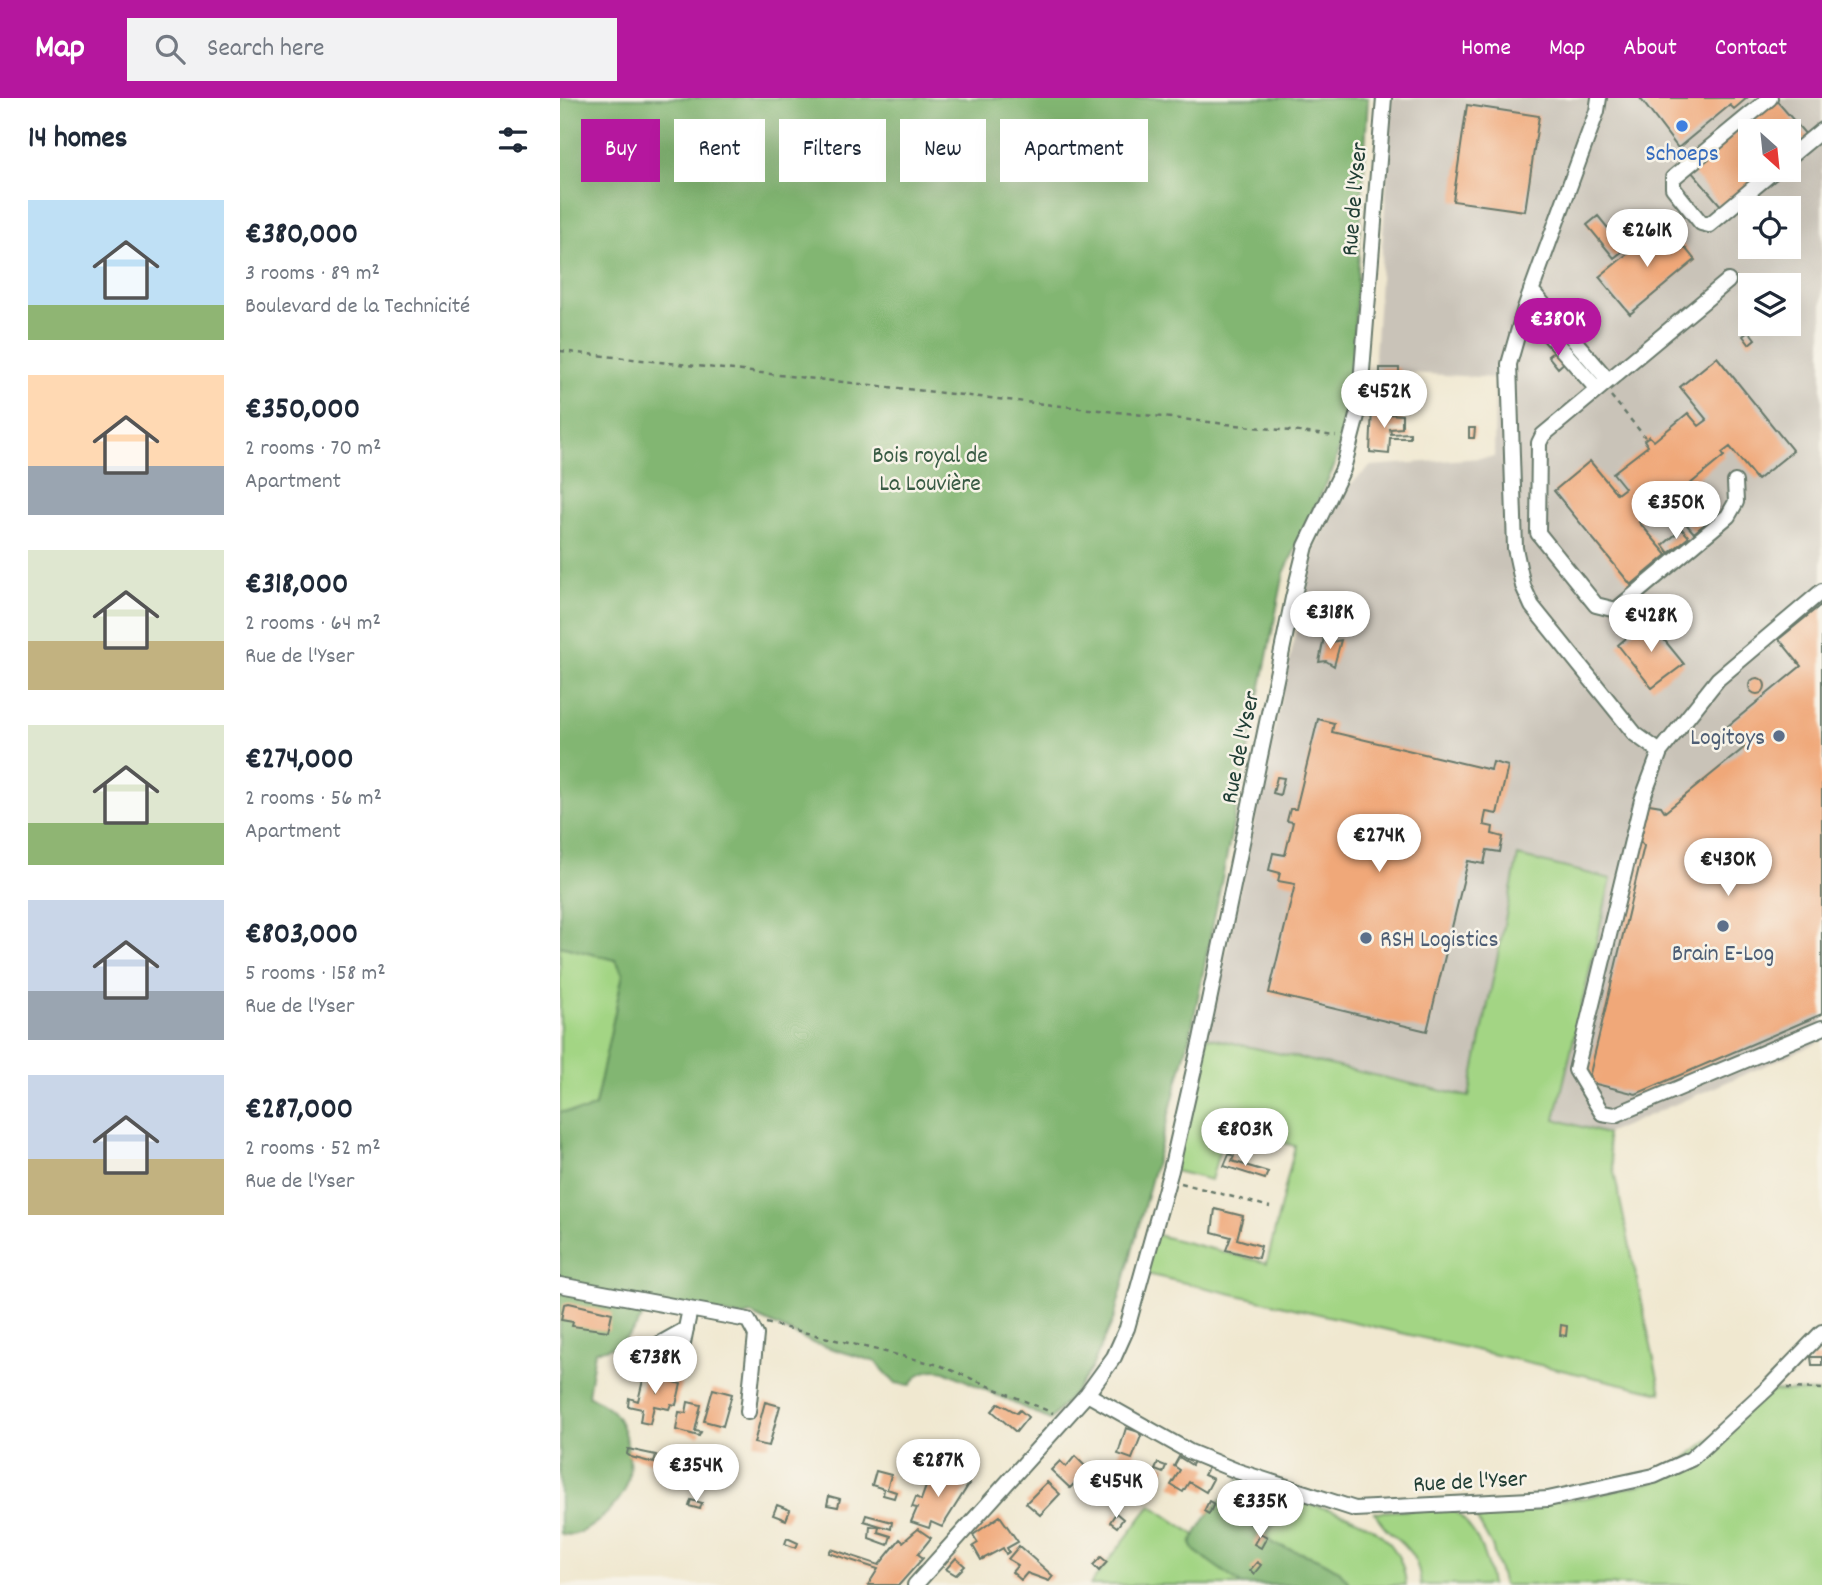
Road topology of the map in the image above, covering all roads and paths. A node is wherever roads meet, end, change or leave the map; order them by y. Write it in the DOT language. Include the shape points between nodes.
graph roads {
  1 [pos="1384,98"];
  2 [pos="1599,98"];
  3 [pos="1770,98"];
  4 [pos="1745,119"];
  5 [pos="1738,125"];
  6 [pos="1822,130"];
  7 [pos="1801,147"];
  8 [pos="1761,182"];
  9 [pos="1728,281"];
  10 [pos="1531,290"];
  11 [pos="1525,308"];
  12 [pos="560,351"];
  13 [pos="1602,385"];
  14 [pos="1343,437"];
  15 [pos="1645,437"];
  16 [pos="1735,482"];
  17 [pos="1822,592"];
  18 [pos="1660,752"];
  19 [pos="1822,1028"];
  20 [pos="1168,1180"];
  21 [pos="1269,1207"];
  22 [pos="560,1285"];
  23 [pos="690,1309"];
  24 [pos="742,1317"];
  25 [pos="686,1329"];
  26 [pos="1822,1332"];
  27 [pos="654,1347"];
  28 [pos="677,1372"];
  29 [pos="1768,1388"];
  30 [pos="1822,1389"];
  31 [pos="1087,1394"];
  32 [pos="748,1412"];
  33 [pos="1066,1418"];
  34 [pos="915,1585"];
  1 -- 20 [label="street, Rue de l'Yser" via="1359,408 1343,469 1306,546 1293,598"];
  2 -- 10 [label="street"];
  3 -- 4 [label="street"];
  5 -- 8 [label="street" via="1674,178 1673,188 1701,223 1709,225"];
  6 -- 7 [label="street"];
  9 -- 13 [label="street"];
  10 -- 11 [label="street"];
  10 -- 13 [label="street"];
  11 -- 13 [label="street"];
  11 -- 18 [label="street" via="1510,365 1518,567 1532,606 1635,734"];
  12 -- 14 [label="path"];
  13 -- 15 [label="path"];
  13 -- 16 [label="street" via="1548,429 1539,443 1538,533 1596,605 1609,611 1623,607 1728,516 1736,502"];
  17 -- 18 [label="street" via="1718,678"];
  18 -- 19 [label="street" via="1642,800 1577,1064 1580,1080 1602,1113 1615,1115"];
  20 -- 21 [label="path"];
  20 -- 31 [label="street, Rue de l'Yser" via="1127,1328 1114,1357"];
  22 -- 23 [label="street"];
  23 -- 24 [label="street"];
  23 -- 25 [label="street"];
  24 -- 32 [label="street" via="752,1324 756,1335"];
  24 -- 33 [label="path" via="939,1365"];
  25 -- 27 [label="street"];
  25 -- 28 [label="street"];
  26 -- 29 [label="street, Rue de l'Yser"];
  29 -- 30 [label="path"];
  29 -- 31 [label="street, Rue de l'Yser" via="1691,1459 1654,1476 1548,1499 1355,1509 1190,1452"];
  31 -- 33 [label="street, Rue de l'Yser"];
  33 -- 34 [label="street, Rue de l'Yser"];
}
